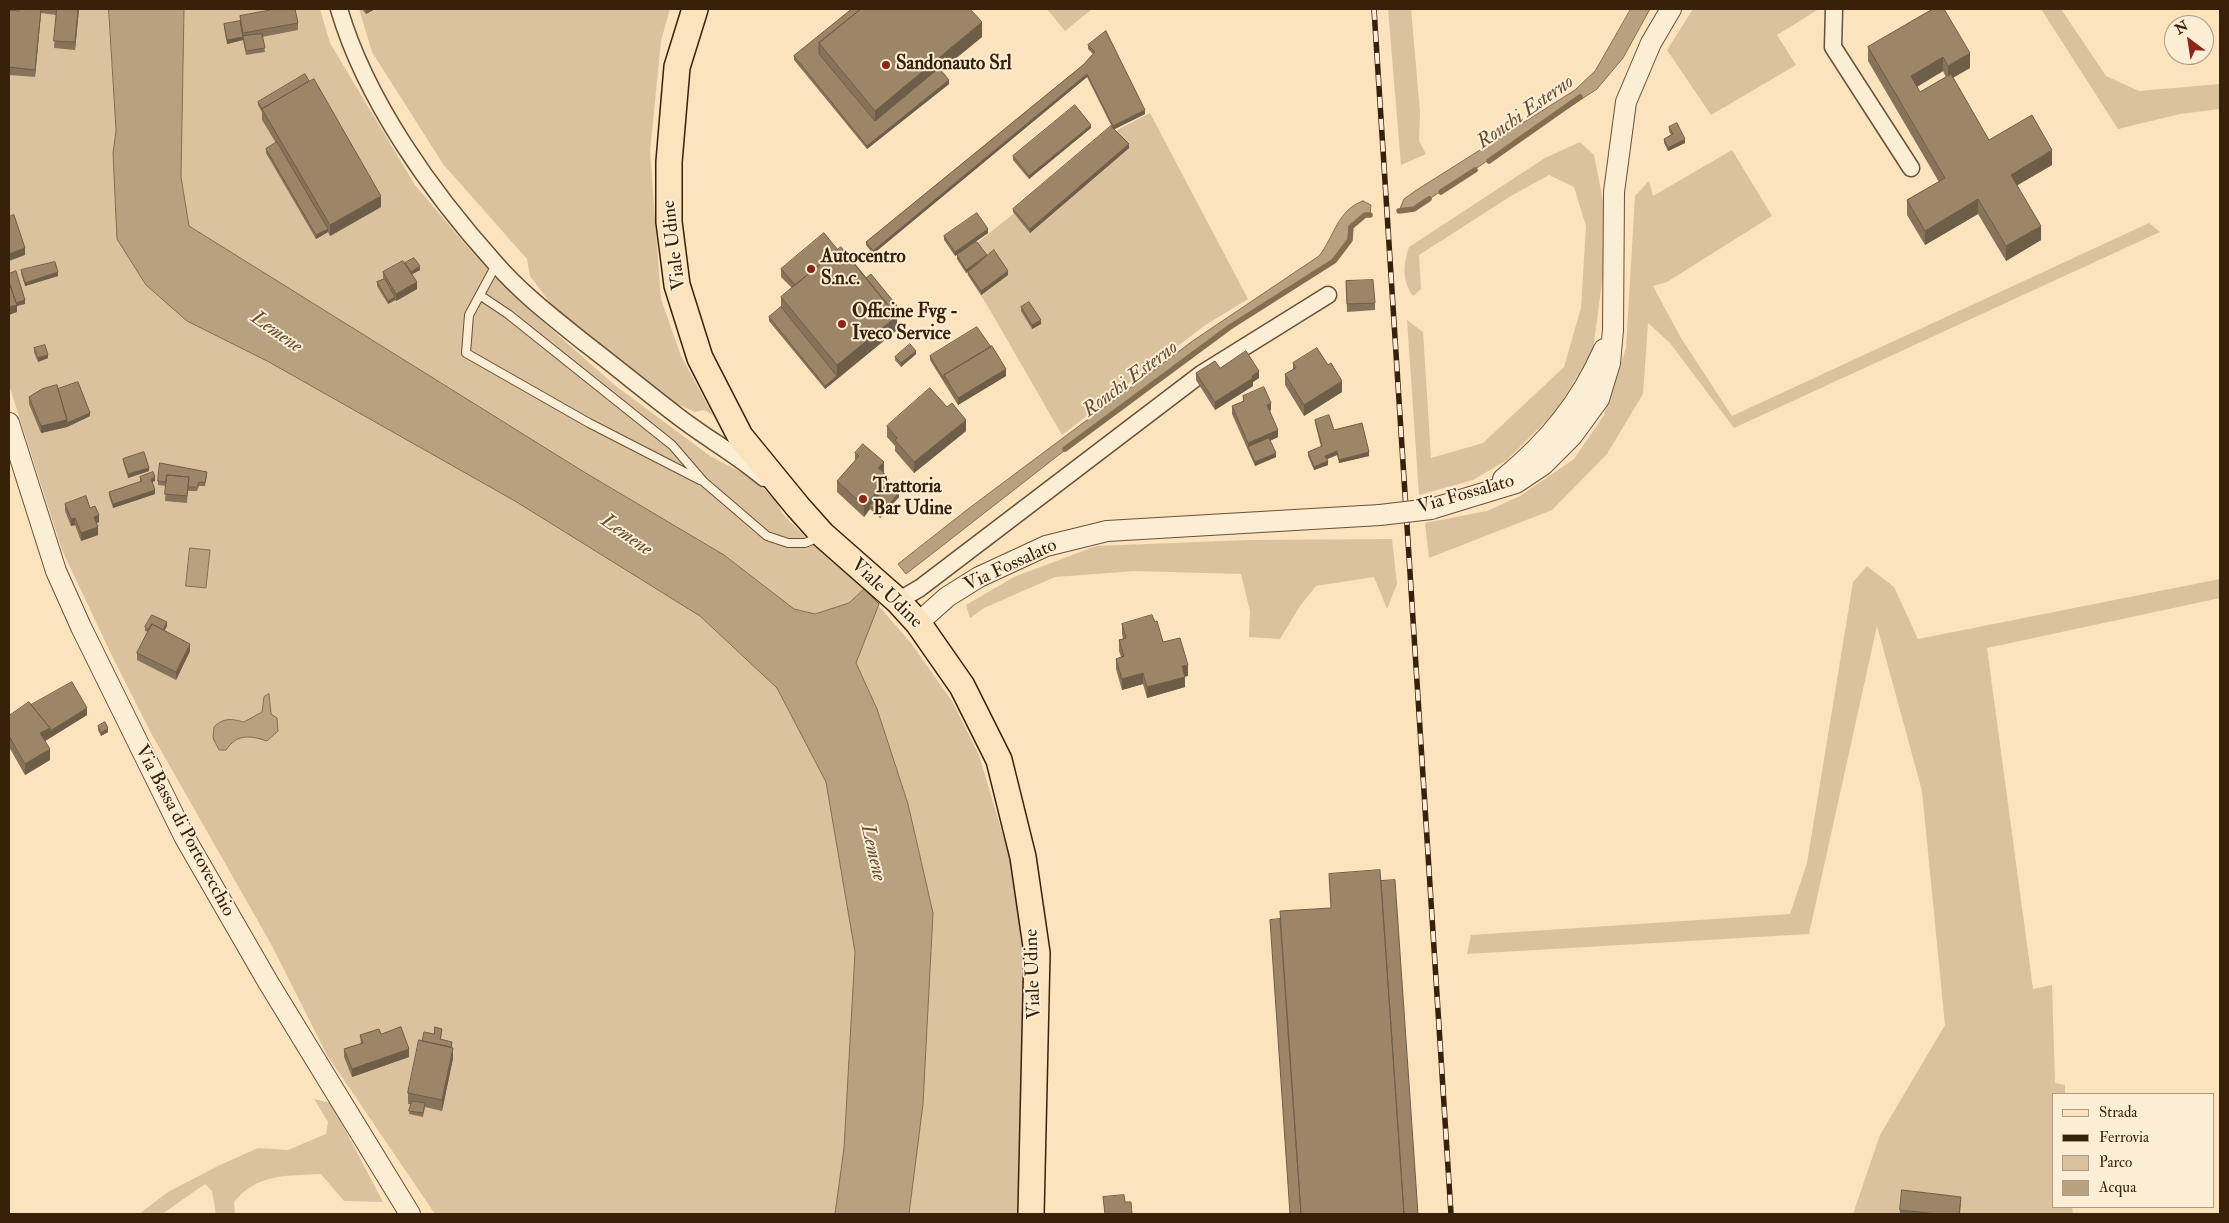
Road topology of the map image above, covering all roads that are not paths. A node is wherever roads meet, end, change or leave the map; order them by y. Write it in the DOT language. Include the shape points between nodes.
graph roads {
  1 [pos="339,9"];
  2 [pos="695,9"];
  3 [pos="1671,9"];
  4 [pos="1834,9"];
  5 [pos="1911,168"];
  6 [pos="496,265"];
  7 [pos="1328,295"];
  8 [pos="481,296"];
  9 [pos="9,423"];
  10 [pos="704,482"];
  11 [pos="798,507"];
  12 [pos="823,535"];
  13 [pos="898,601"];
  14 [pos="918,622"];
  15 [pos="410,1214"];
  16 [pos="1031,1214"];
  1 -- 6 [label="street" via="364,74 394,129 427,181"];
  2 -- 11 [label="main road, Viale Udine" via="677,67 669,162 669,222 678,286 700,358 740,436"];
  3 -- 14 [label="street, Via Fossalato, bridge" via="1626,102 1614,192 1610,363 1599,399 1572,436 1543,465 1523,478 1484,494 1431,509 1380,515 1107,531 1046,546 979,577 947,597"];
  4 -- 5 [label="street" via="1833,47"];
  6 -- 8 [label="lane"];
  6 -- 11 [label="street" via="547,313 677,416 740,458"];
  7 -- 13 [label="street" via="1201,374 935,577"];
  8 -- 10 [label="lane" via="672,445"];
  8 -- 10 [label="lane" via="469,315 466,353 589,423"];
  9 -- 15 [label="street, Via Bassa di Portovecchio" via="56,571 185,838 268,982"];
  10 -- 12 [label="lane" via="767,536 788,543 805,543"];
  11 -- 12 [label="main road, Viale Udine"];
  12 -- 13 [label="main road, Viale Udine"];
  13 -- 14 [label="main road, Viale Udine"];
  14 -- 16 [label="main road, Viale Udine" via="962,686 999,760 1023,857 1037,952"];
}
